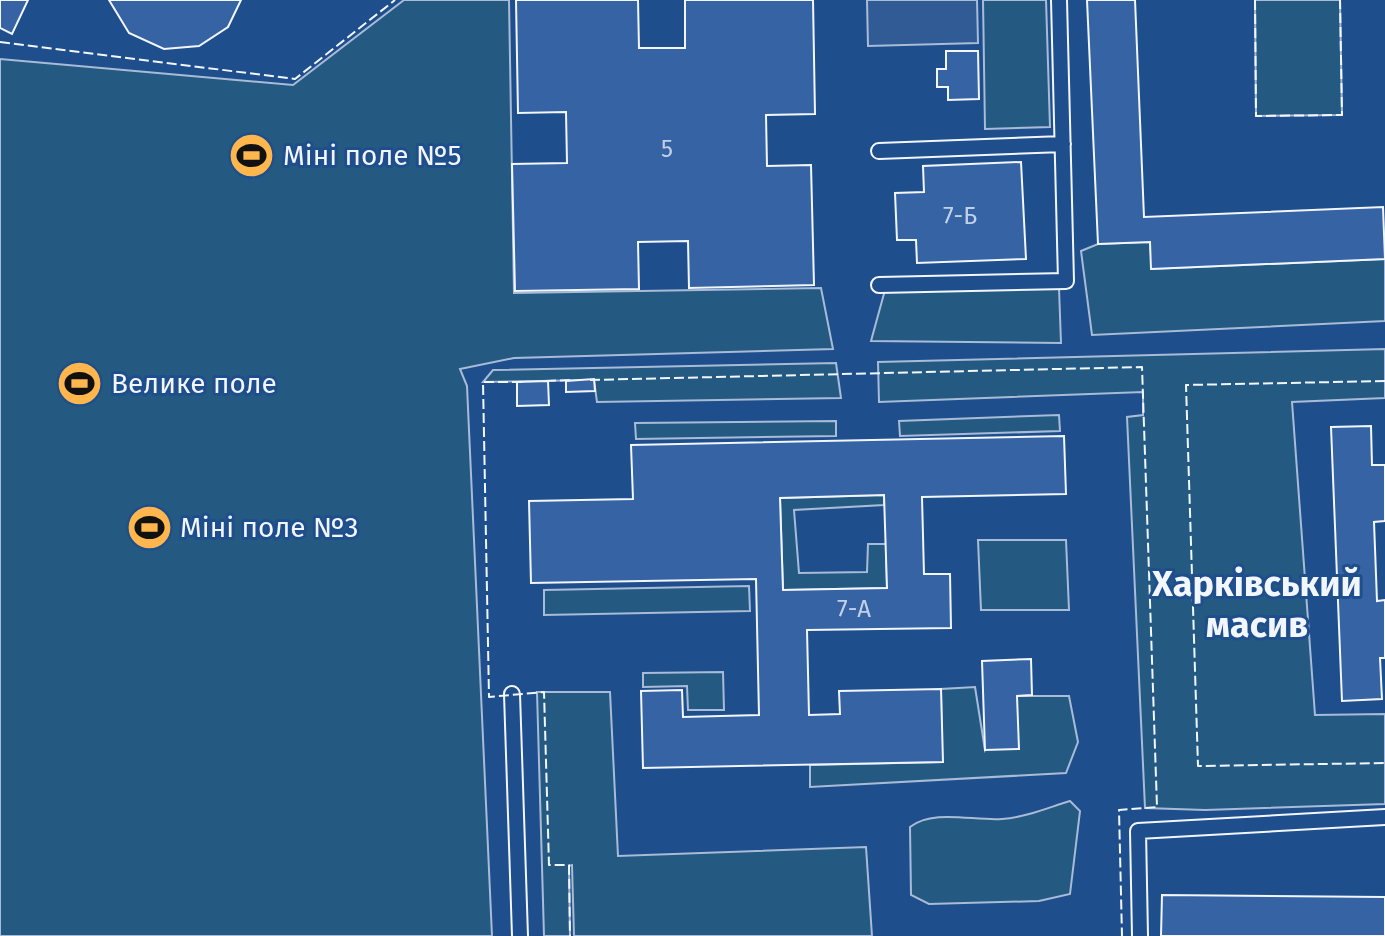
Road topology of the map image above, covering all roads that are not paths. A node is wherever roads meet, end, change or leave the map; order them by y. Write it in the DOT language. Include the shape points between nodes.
graph roads {
  1 [pos="1059,0"];
  2 [pos="1063,144"];
  3 [pos="879,151"];
  4 [pos="879,285"];
  5 [pos="512,694"];
  6 [pos="1385,817"];
  7 [pos="520,936"];
  8 [pos="1140,936"];
  1 -- 2 [label="lane"];
  2 -- 3 [label="lane"];
  2 -- 4 [label="lane" via="1066,281"];
  5 -- 7 [label="lane"];
  6 -- 8 [label="lane" via="1138,831"];
}
